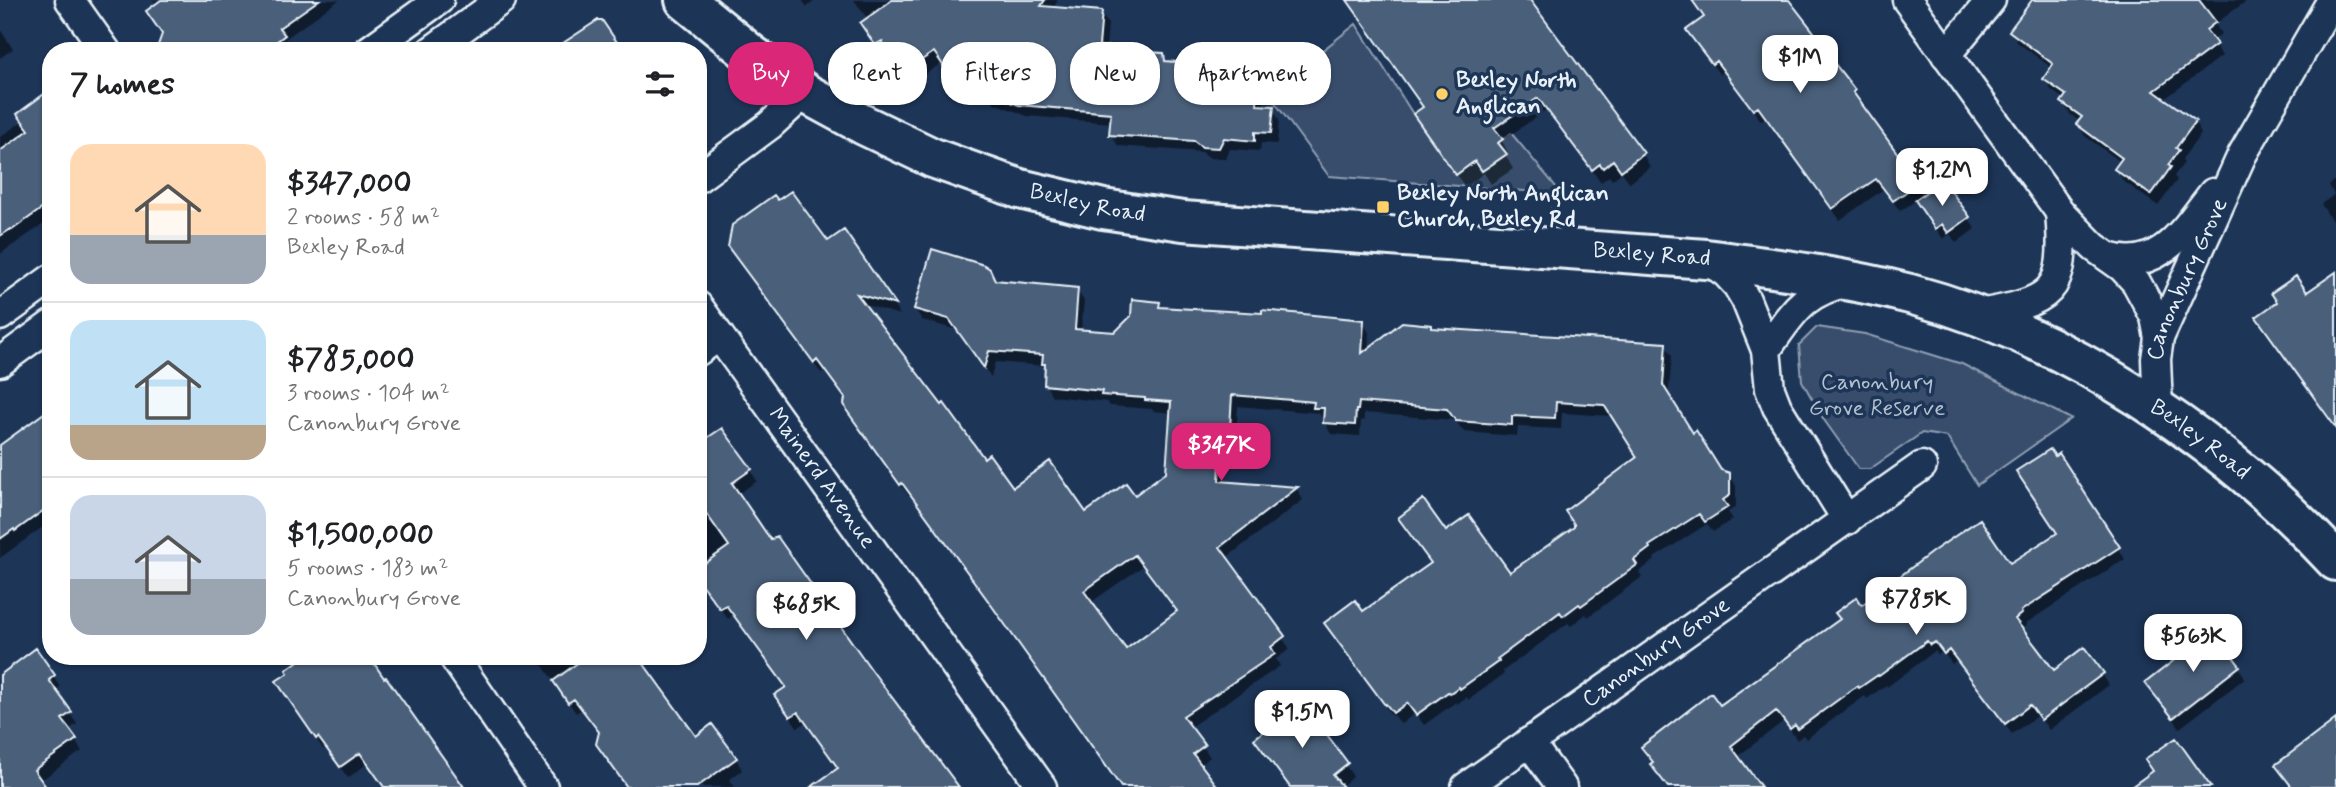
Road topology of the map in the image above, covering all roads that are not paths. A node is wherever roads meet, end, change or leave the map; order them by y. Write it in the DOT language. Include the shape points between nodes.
graph roads {
  1 [pos="70,0"];
  2 [pos="439,0"];
  3 [pos="501,0"];
  4 [pos="685,0"];
  5 [pos="1907,0"];
  6 [pos="1991,0"];
  7 [pos="2332,0"];
  8 [pos="100,42"];
  9 [pos="381,42"];
  10 [pos="443,42"];
  11 [pos="735,42"];
  12 [pos="1946,55"];
  13 [pos="814,98"];
  14 [pos="792,105"];
  15 [pos="2242,155"];
  16 [pos="707,171"];
  17 [pos="2060,212"];
  18 [pos="2107,256"];
  19 [pos="1706,259"];
  20 [pos="1854,281"];
  21 [pos="42,286"];
  22 [pos="1973,315"];
  23 [pos="0,316"];
  24 [pos="42,332"];
  25 [pos="2159,338"];
  26 [pos="709,344"];
  27 [pos="1766,350"];
  28 [pos="0,362"];
  29 [pos="2158,409"];
  30 [pos="1922,466"];
  31 [pos="1847,520"];
  32 [pos="2336,561"];
  33 [pos="459,665"];
  34 [pos="1529,742"];
  35 [pos="543,787"];
  36 [pos="1042,787"];
  37 [pos="1466,787"];
  38 [pos="1562,787"];
  1 -- 8 [label="street"];
  2 -- 9 [label="street"];
  3 -- 10 [label="street"];
  4 -- 11 [label="main road, Bexley Road"];
  5 -- 12 [label="street"];
  6 -- 12 [label="street"];
  7 -- 15 [label="street, Canonbury Grove"];
  12 -- 17 [label="street"];
  13 -- 19 [label="main road, Bexley Road" via="933,158 1020,189 1103,209 1195,222"];
  14 -- 16 [label="street"];
  15 -- 18 [label="street, Canonbury Grove" via="2181,233 2155,256 2138,261"];
  15 -- 25 [label="street, Canonbury Grove"];
  17 -- 18 [label="street"];
  17 -- 22 [label="street" via="2061,266 2048,290 2024,304"];
  18 -- 25 [label="street" via="2136,282 2155,317"];
  19 -- 20 [label="main road, Bexley Road"];
  19 -- 27 [label="street" via="1737,285"];
  20 -- 22 [label="main road, Bexley Road"];
  20 -- 27 [label="street" via="1817,291 1804,301"];
  21 -- 23 [label="street"];
  22 -- 29 [label="main road, Bexley Road" via="2100,374"];
  24 -- 28 [label="street"];
  25 -- 29 [label="street, Canonbury Grove"];
  26 -- 36 [label="street, Mainerd Avenue"];
  27 -- 31 [label="street" via="1777,407"];
  29 -- 32 [label="main road, Bexley Road" via="2262,487"];
  30 -- 31 [label="street, Canonbury Grove"];
  31 -- 34 [label="street, Canonbury Grove"];
  33 -- 35 [label="street"];
  34 -- 37 [label="street, Canonbury Grove"];
  34 -- 38 [label="street"];
}
